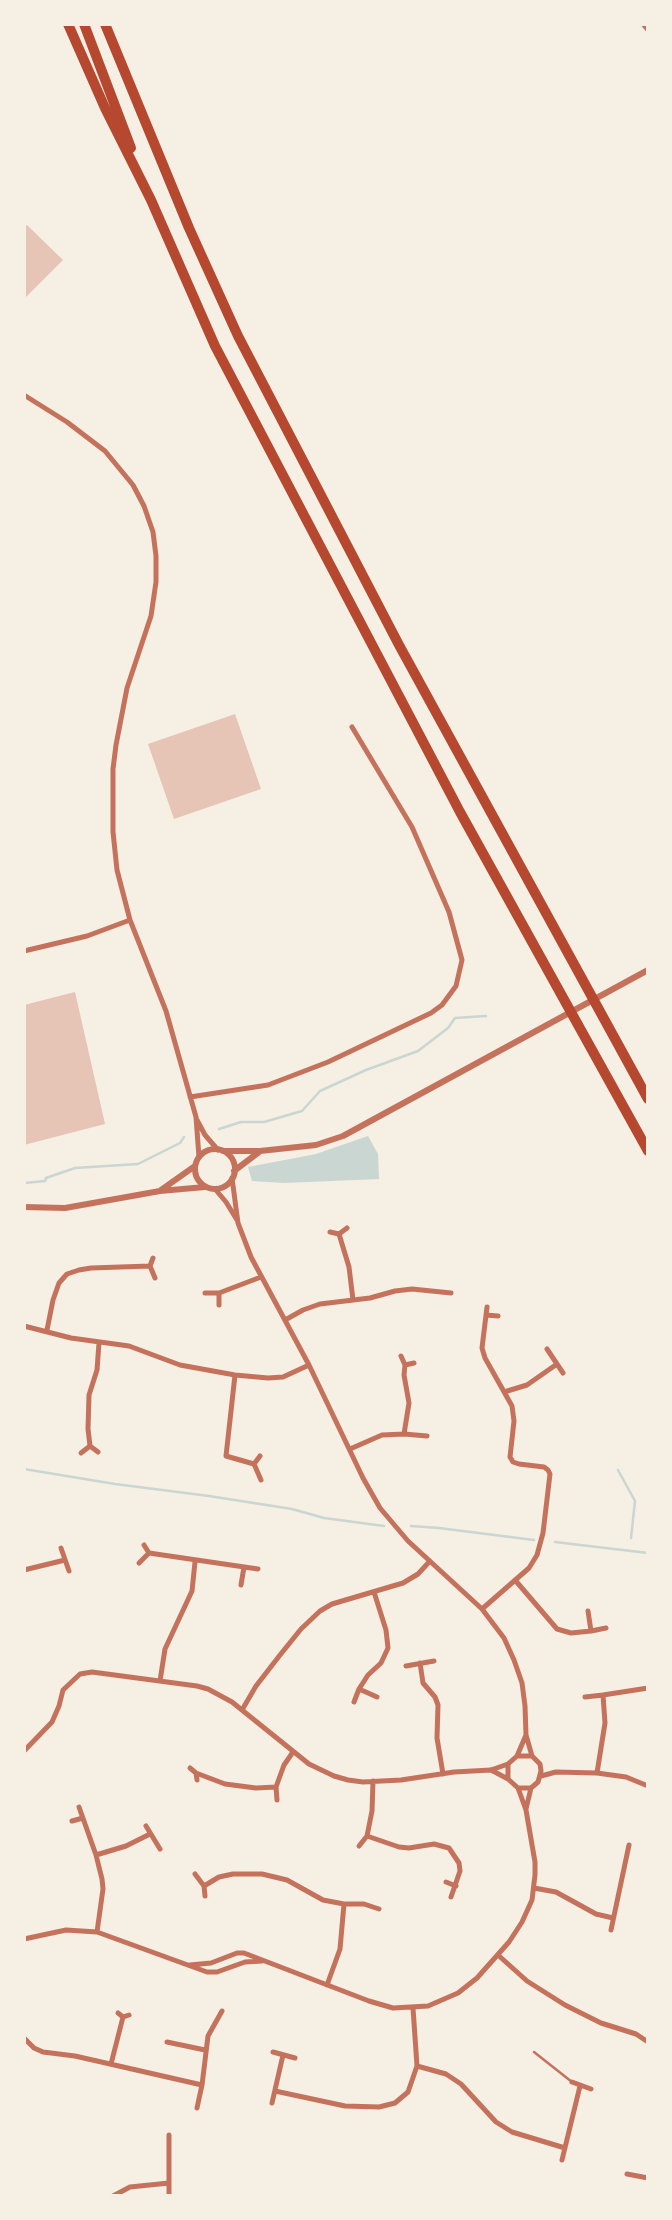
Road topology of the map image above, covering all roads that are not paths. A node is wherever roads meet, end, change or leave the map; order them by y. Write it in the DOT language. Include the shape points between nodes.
graph roads {
  1 [pos="68,24"];
  2 [pos="84,24"];
  3 [pos="105,24"];
  4 [pos="112,24"];
  5 [pos="643,24"];
  6 [pos="648,30"];
  7 [pos="120,62"];
  8 [pos="151,200"];
  9 [pos="24,395"];
  10 [pos="352,727"];
  11 [pos="130,920"];
  12 [pos="24,951"];
  13 [pos="648,970"];
  14 [pos="190,1097"];
  15 [pos="648,1100"];
  16 [pos="196,1117"];
  17 [pos="221,1151"];
  18 [pos="260,1151"];
  19 [pos="648,1151"];
  20 [pos="199,1157"];
  21 [pos="195,1166"];
  22 [pos="233,1174"];
  23 [pos="205,1187"];
  24 [pos="215,1189"];
  25 [pos="160,1191"];
  26 [pos="24,1207"];
  27 [pos="238,1223"];
  28 [pos="347,1228"];
  29 [pos="330,1232"];
  30 [pos="339,1234"];
  31 [pos="153,1258"];
  32 [pos="150,1266"];
  33 [pos="261,1277"];
  34 [pos="155,1278"];
  35 [pos="437,1280"];
  36 [pos="436,1290"];
  37 [pos="205,1293"];
  38 [pos="219,1293"];
  39 [pos="451,1293"];
  40 [pos="353,1300"];
  41 [pos="219,1305"];
  42 [pos="487,1307"];
  43 [pos="486,1315"];
  44 [pos="498,1316"];
  45 [pos="285,1320"];
  46 [pos="24,1326"];
  47 [pos="47,1331"];
  48 [pos="99,1343"];
  49 [pos="547,1349"];
  50 [pos="401,1356"];
  51 [pos="414,1363"];
  52 [pos="556,1364"];
  53 [pos="309,1365"];
  54 [pos="405,1365"];
  55 [pos="563,1373"];
  56 [pos="235,1375"];
  57 [pos="504,1392"];
  58 [pos="404,1434"];
  59 [pos="427,1436"];
  60 [pos="90,1446"];
  61 [pos="350,1449"];
  62 [pos="98,1452"];
  63 [pos="80,1453"];
  64 [pos="226,1456"];
  65 [pos="261,1456"];
  66 [pos="219,1463"];
  67 [pos="254,1464"];
  68 [pos="261,1480"];
  69 [pos="144,1545"];
  70 [pos="61,1548"];
  71 [pos="149,1553"];
  72 [pos="65,1560"];
  73 [pos="430,1561"];
  74 [pos="195,1562"];
  75 [pos="139,1563"];
  76 [pos="244,1567"];
  77 [pos="257,1569"];
  78 [pos="24,1570"];
  79 [pos="69,1572"];
  80 [pos="515,1580"];
  81 [pos="241,1585"];
  82 [pos="374,1592"];
  83 [pos="482,1609"];
  84 [pos="589,1611"];
  85 [pos="606,1628"];
  86 [pos="591,1631"];
  87 [pos="434,1661"];
  88 [pos="420,1663"];
  89 [pos="406,1665"];
  90 [pos="160,1681"];
  91 [pos="648,1688"];
  92 [pos="359,1689"];
  93 [pos="603,1695"];
  94 [pos="377,1697"];
  95 [pos="585,1697"];
  96 [pos="354,1702"];
  97 [pos="242,1710"];
  98 [pos="526,1735"];
  99 [pos="25,1750"];
  100 [pos="293,1752"];
  101 [pos="517,1756"];
  102 [pos="532,1756"];
  103 [pos="508,1764"];
  104 [pos="540,1764"];
  105 [pos="190,1768"];
  106 [pos="491,1770"];
  107 [pos="556,1772"];
  108 [pos="597,1773"];
  109 [pos="443,1774"];
  110 [pos="541,1776"];
  111 [pos="508,1779"];
  112 [pos="373,1782"];
  113 [pos="647,1784"];
  114 [pos="275,1787"];
  115 [pos="518,1788"];
  116 [pos="531,1788"];
  117 [pos="277,1800"];
  118 [pos="79,1807"];
  119 [pos="526,1810"];
  120 [pos="83,1818"];
  121 [pos="72,1821"];
  122 [pos="146,1826"];
  123 [pos="150,1834"];
  124 [pos="367,1836"];
  125 [pos="629,1844"];
  126 [pos="359,1846"];
  127 [pos="160,1849"];
  128 [pos="617,1853"];
  129 [pos="96,1854"];
  130 [pos="626,1855"];
  131 [pos="195,1874"];
  132 [pos="446,1882"];
  133 [pos="204,1886"];
  134 [pos="456,1886"];
  135 [pos="534,1888"];
  136 [pos="205,1896"];
  137 [pos="451,1897"];
  138 [pos="344,1904"];
  139 [pos="379,1909"];
  140 [pos="613,1918"];
  141 [pos="611,1930"];
  142 [pos="97,1932"];
  143 [pos="24,1939"];
  144 [pos="498,1955"];
  145 [pos="262,1961"];
  146 [pos="190,1965"];
  147 [pos="327,1985"];
  148 [pos="413,2008"];
  149 [pos="222,2011"];
  150 [pos="123,2015"];
  151 [pos="24,2038"];
  152 [pos="167,2042"];
  153 [pos="648,2042"];
  154 [pos="205,2050"];
  155 [pos="273,2052"];
  156 [pos="534,2052"];
  157 [pos="283,2055"];
  158 [pos="295,2057"];
  159 [pos="111,2064"];
  160 [pos="417,2066"];
  161 [pos="572,2082"];
  162 [pos="202,2085"];
  163 [pos="580,2086"];
  164 [pos="591,2089"];
  165 [pos="275,2091"];
  166 [pos="272,2103"];
  167 [pos="197,2108"];
  168 [pos="169,2134"];
  169 [pos="565,2148"];
  170 [pos="562,2160"];
  171 [pos="627,2174"];
  172 [pos="648,2178"];
  173 [pos="169,2183"];
  174 [pos="113,2196"];
  175 [pos="169,2196"];
  1 -- 8 [label="highway"];
  2 -- 8 [label="highway"];
  3 -- 7 [label="highway"];
  4 -- 7 [label="highway"];
  5 -- 6 [label="street"];
  7 -- 15 [label="highway" via="238,336"];
  8 -- 19 [label="highway" via="228,371 460,812"];
  9 -- 11 [label="street" via="105,451 133,485 153,532 156,582 151,616 127,688 113,769 116,860"];
  10 -- 14 [label="street" via="412,827 449,912 461,960 456,986 431,1013 328,1062 268,1085"];
  11 -- 12 [label="street"];
  11 -- 14 [label="street" via="166,1011"];
  13 -- 18 [label="street" via="343,1136 316,1145"];
  14 -- 16 [label="street"];
  16 -- 17 [label="street"];
  16 -- 20 [label="street"];
  17 -- 18 [label="street"];
  17 -- 20 [label="street" via="208,1150"];
  17 -- 22 [label="street" via="233,1163"];
  18 -- 22 [label="street"];
  20 -- 21 [label="street"];
  21 -- 23 [label="street"];
  21 -- 25 [label="street"];
  22 -- 24 [label="street" via="222,1188"];
  22 -- 27 [label="street"];
  23 -- 24 [label="street"];
  23 -- 25 [label="street"];
  24 -- 27 [label="street"];
  25 -- 26 [label="street" via="65,1208"];
  27 -- 33 [label="street"];
  28 -- 30 [label="street"];
  29 -- 30 [label="street"];
  30 -- 40 [label="street"];
  31 -- 32 [label="street"];
  32 -- 34 [label="street"];
  32 -- 47 [label="street" via="91,1268 68,1274 59,1283"];
  33 -- 38 [label="street"];
  33 -- 45 [label="street"];
  35 -- 36 [label="street"];
  36 -- 39 [label="street"];
  36 -- 40 [label="street" via="395,1291"];
  37 -- 38 [label="street"];
  38 -- 41 [label="street"];
  40 -- 45 [label="street" via="320,1304"];
  42 -- 43 [label="street"];
  43 -- 44 [label="street"];
  43 -- 57 [label="street" via="482,1348"];
  45 -- 53 [label="street"];
  46 -- 47 [label="street"];
  47 -- 48 [label="street"];
  48 -- 56 [label="street" via="129,1346 180,1365"];
  48 -- 60 [label="street" via="89,1395"];
  49 -- 52 [label="street"];
  50 -- 54 [label="street"];
  51 -- 54 [label="street"];
  52 -- 55 [label="street"];
  52 -- 57 [label="street" via="527,1385"];
  53 -- 56 [label="street" via="284,1377"];
  53 -- 61 [label="street"];
  54 -- 58 [label="street" via="409,1403"];
  56 -- 64 [label="street"];
  57 -- 80 [label="street" via="514,1414 510,1457 513,1462 544,1467 550,1474 541,1547 529,1568"];
  58 -- 59 [label="street"];
  58 -- 61 [label="street" via="382,1435"];
  60 -- 62 [label="street"];
  60 -- 63 [label="street"];
  61 -- 73 [label="street" via="380,1508"];
  64 -- 66 [label="street"];
  64 -- 67 [label="street"];
  65 -- 67 [label="street"];
  67 -- 68 [label="street"];
  69 -- 71 [label="street"];
  70 -- 72 [label="street"];
  71 -- 74 [label="street"];
  71 -- 75 [label="street"];
  72 -- 78 [label="street"];
  72 -- 79 [label="street"];
  73 -- 82 [label="street" via="411,1579"];
  73 -- 83 [label="street"];
  74 -- 76 [label="street"];
  74 -- 90 [label="street" via="192,1591 165,1649"];
  76 -- 77 [label="street"];
  76 -- 81 [label="street"];
  80 -- 83 [label="street"];
  80 -- 86 [label="street" via="557,1629"];
  82 -- 92 [label="street" via="388,1648"];
  82 -- 97 [label="street" via="332,1604 309,1620"];
  83 -- 98 [label="street" via="504,1638 519,1672"];
  84 -- 86 [label="street"];
  85 -- 86 [label="street"];
  87 -- 88 [label="street"];
  88 -- 89 [label="street"];
  88 -- 109 [label="street" via="424,1683 438,1705"];
  90 -- 97 [label="street" via="208,1689"];
  90 -- 99 [label="street" via="80,1674 63,1690 46,1731"];
  91 -- 93 [label="street"];
  92 -- 94 [label="street"];
  92 -- 96 [label="street"];
  93 -- 95 [label="street"];
  93 -- 108 [label="street" via="605,1723"];
  97 -- 100 [label="street"];
  98 -- 101 [label="street"];
  98 -- 102 [label="street"];
  100 -- 112 [label="street" via="334,1776"];
  100 -- 114 [label="street"];
  101 -- 102 [label="street"];
  101 -- 103 [label="street"];
  102 -- 104 [label="street"];
  103 -- 106 [label="street"];
  103 -- 111 [label="street"];
  104 -- 107 [label="street"];
  104 -- 110 [label="street"];
  105 -- 114 [label="street" via="197,1777 225,1784"];
  106 -- 109 [label="street"];
  106 -- 111 [label="street"];
  107 -- 108 [label="street"];
  107 -- 110 [label="street"];
  108 -- 113 [label="street"];
  109 -- 112 [label="street"];
  110 -- 116 [label="street"];
  111 -- 115 [label="street"];
  112 -- 124 [label="street"];
  114 -- 117 [label="street"];
  115 -- 116 [label="street"];
  115 -- 119 [label="street"];
  116 -- 119 [label="street"];
  118 -- 120 [label="street"];
  119 -- 135 [label="street" via="535,1862"];
  120 -- 121 [label="street"];
  120 -- 129 [label="street"];
  122 -- 123 [label="street"];
  123 -- 127 [label="street"];
  123 -- 129 [label="street"];
  124 -- 126 [label="street"];
  124 -- 134 [label="street" via="399,1847 434,1844 449,1849 459,1863"];
  125 -- 130 [label="street"];
  128 -- 130 [label="street"];
  129 -- 142 [label="street" via="103,1889"];
  130 -- 140 [label="street"];
  131 -- 133 [label="street"];
  132 -- 134 [label="street"];
  133 -- 136 [label="street"];
  133 -- 138 [label="street" via="226,1876 262,1874"];
  134 -- 137 [label="street"];
  135 -- 140 [label="street" via="556,1892"];
  135 -- 144 [label="street" via="522,1922"];
  138 -- 139 [label="street"];
  138 -- 147 [label="street" via="340,1949"];
  140 -- 141 [label="street"];
  142 -- 143 [label="street" via="66,1930"];
  142 -- 146 [label="street"];
  144 -- 148 [label="street" via="458,1993"];
  144 -- 153 [label="street" via="565,2005"];
  145 -- 146 [label="street" via="237,1953"];
  145 -- 146 [label="street" via="212,1973"];
  145 -- 147 [label="street"];
  147 -- 148 [label="street" via="393,2008"];
  148 -- 160 [label="street"];
  149 -- 154 [label="street"];
  150 -- 159 [label="street"];
  151 -- 159 [label="street" via="43,2052"];
  152 -- 154 [label="street"];
  154 -- 162 [label="street"];
  155 -- 157 [label="street"];
  156 -- 161 [label="lane"];
  157 -- 158 [label="street"];
  157 -- 165 [label="street"];
  159 -- 162 [label="street"];
  160 -- 165 [label="street" via="405,2096 387,2106 345,2106"];
  160 -- 169 [label="street" via="454,2079 512,2132"];
  161 -- 163 [label="street"];
  162 -- 167 [label="street"];
  163 -- 164 [label="street"];
  163 -- 169 [label="street"];
  165 -- 166 [label="street"];
  168 -- 173 [label="street"];
  169 -- 170 [label="street"];
  171 -- 172 [label="street"];
  173 -- 174 [label="street" via="130,2187"];
  173 -- 175 [label="street"];
}
